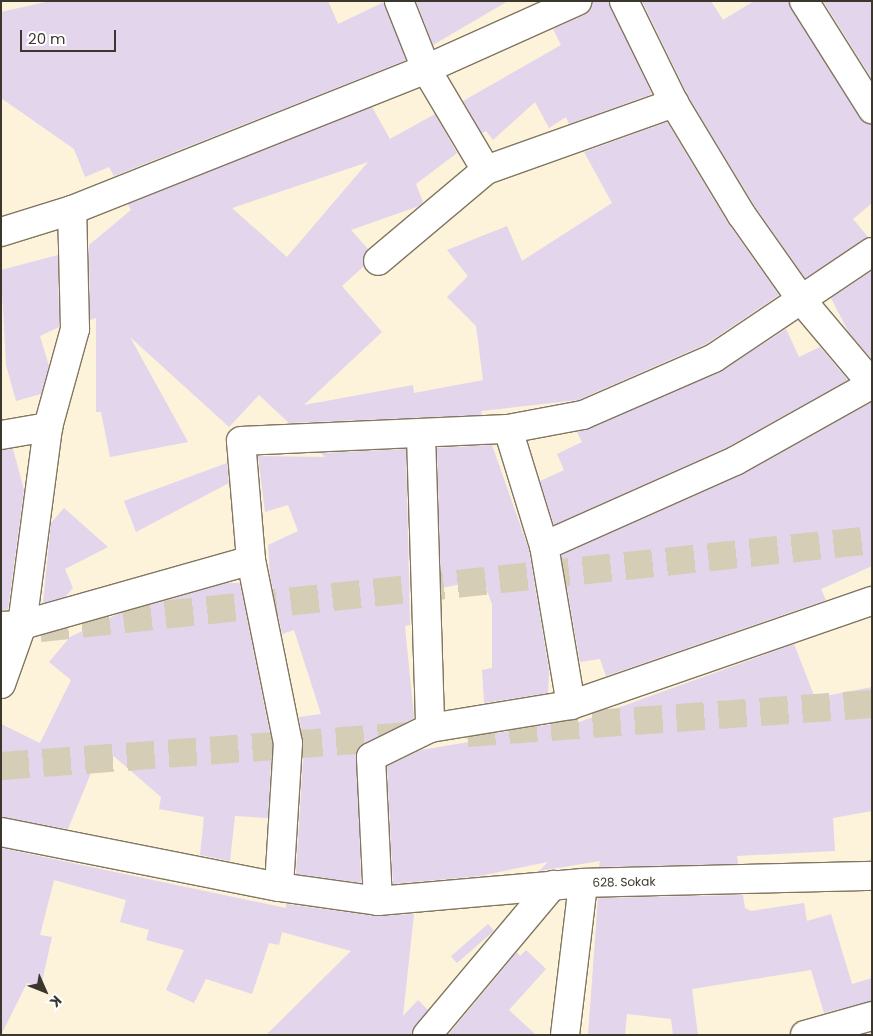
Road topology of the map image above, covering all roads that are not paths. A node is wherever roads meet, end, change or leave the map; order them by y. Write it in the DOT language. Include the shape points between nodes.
graph roads {
  1 [pos="399,1"];
  2 [pos="577,1"];
  3 [pos="624,1"];
  4 [pos="804,1"];
  5 [pos="426,69"];
  6 [pos="674,103"];
  7 [pos="872,109"];
  8 [pos="486,170"];
  9 [pos="72,210"];
  10 [pos="1,232"];
  11 [pos="872,252"];
  12 [pos="378,261"];
  13 [pos="803,302"];
  14 [pos="872,384"];
  15 [pos="48,427"];
  16 [pos="508,430"];
  17 [pos="1,435"];
  18 [pos="421,435"];
  19 [pos="544,546"];
  20 [pos="251,560"];
  21 [pos="872,601"];
  22 [pos="12,625"];
  23 [pos="1,684"];
  24 [pos="572,705"];
  25 [pos="430,728"];
  26 [pos="3,838"];
  27 [pos="872,876"];
  28 [pos="583,883"];
  29 [pos="279,886"];
  30 [pos="553,886"];
  31 [pos="378,901"];
  32 [pos="872,1016"];
  33 [pos="427,1035"];
  34 [pos="565,1035"];
  35 [pos="805,1035"];
  1 -- 5 [label="street"];
  2 -- 5 [label="street"];
  3 -- 6 [label="street"];
  4 -- 7 [label="street"];
  5 -- 8 [label="street"];
  5 -- 9 [label="street"];
  6 -- 8 [label="street"];
  6 -- 13 [label="street" via="741,214"];
  8 -- 12 [label="street"];
  9 -- 10 [label="street"];
  9 -- 15 [label="street" via="75,329"];
  11 -- 13 [label="street"];
  13 -- 14 [label="street"];
  13 -- 16 [label="street" via="714,358 583,414"];
  14 -- 19 [label="street" via="735,461"];
  15 -- 17 [label="street"];
  15 -- 22 [label="street"];
  16 -- 18 [label="street"];
  16 -- 19 [label="street"];
  18 -- 20 [label="street" via="241,441"];
  18 -- 25 [label="street"];
  19 -- 24 [label="street"];
  20 -- 22 [label="street"];
  20 -- 29 [label="street" via="288,743"];
  21 -- 24 [label="street"];
  22 -- 23 [label="street"];
  24 -- 25 [label="street"];
  25 -- 31 [label="street" via="371,757"];
  26 -- 29 [label="street, 628. Sokak"];
  27 -- 28 [label="street, 628. Sokak"];
  28 -- 30 [label="street, 628. Sokak"];
  28 -- 34 [label="street"];
  29 -- 31 [label="street, 628. Sokak"];
  30 -- 31 [label="street, 628. Sokak"];
  30 -- 33 [label="street"];
  32 -- 35 [label="street"];
}
